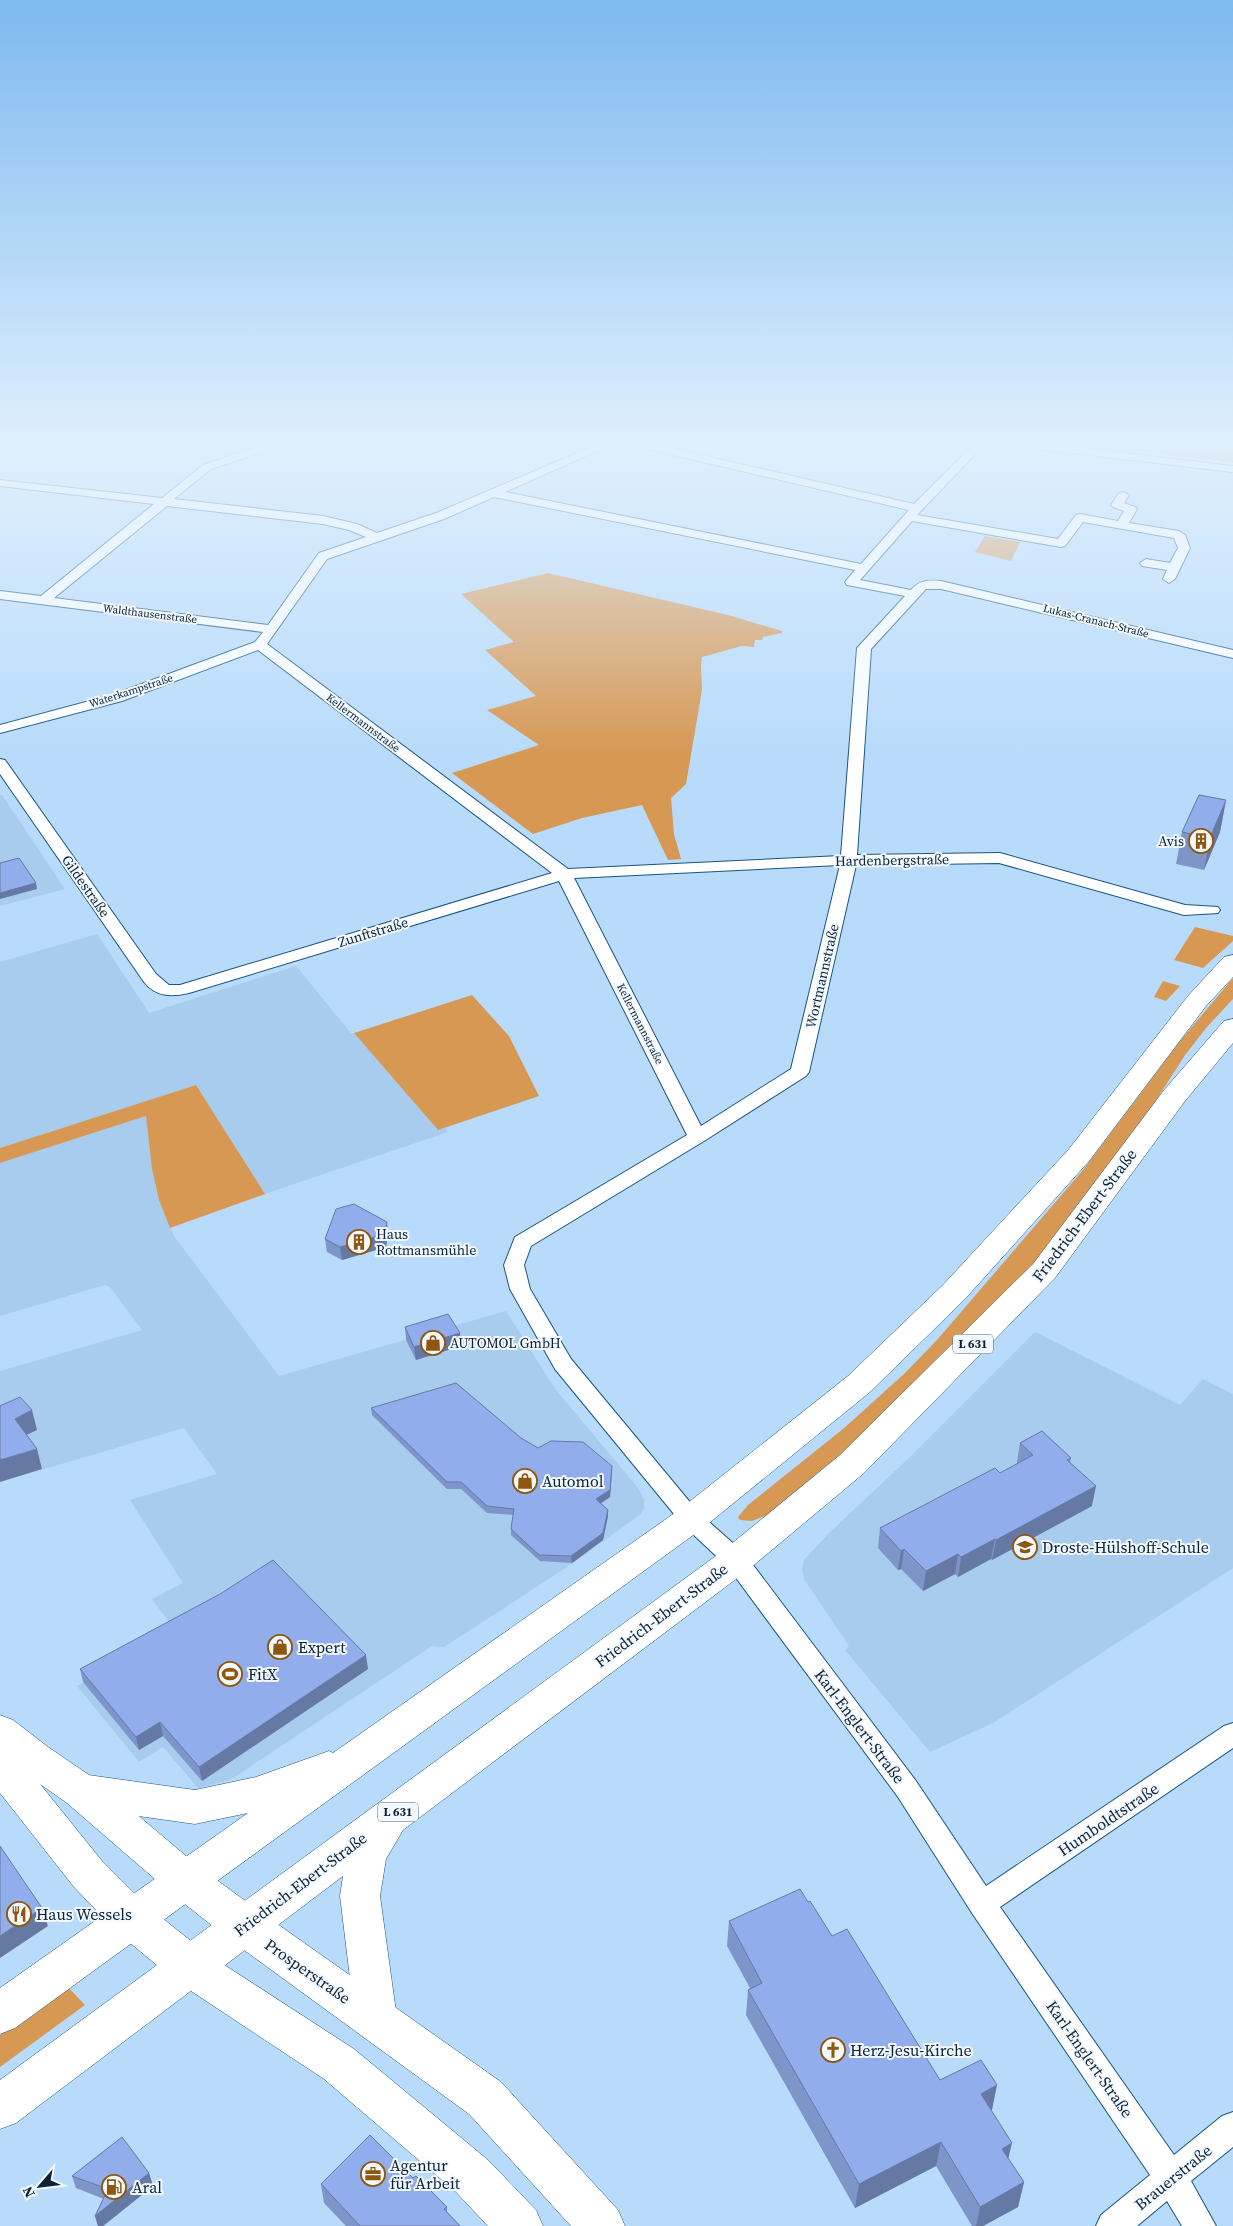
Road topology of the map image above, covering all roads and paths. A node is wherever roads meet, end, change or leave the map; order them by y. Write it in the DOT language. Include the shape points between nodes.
graph roads {
  1 [pos="109,547"];
  2 [pos="348,547"];
  3 [pos="759,547"];
  4 [pos="883,547"];
  5 [pos="1184,547"];
  6 [pos="1146,564"];
  7 [pos="864,568"];
  8 [pos="1175,568"];
  9 [pos="1169,579"];
  10 [pos="929,584"];
  11 [pos="913,594"];
  12 [pos="0,595"];
  13 [pos="44,600"];
  14 [pos="271,629"];
  15 [pos="260,646"];
  16 [pos="1233,654"];
  17 [pos="0,729"];
  18 [pos="0,763"];
  19 [pos="849,860"];
  20 [pos="564,874"];
  21 [pos="1212,910"];
  22 [pos="1233,962"];
  23 [pos="182,990"];
  24 [pos="1233,1027"];
  25 [pos="698,1137"];
  26 [pos="522,1242"];
  27 [pos="691,1519"];
  28 [pos="736,1560"];
  29 [pos="0,1731"];
  30 [pos="1233,1734"];
  31 [pos="361,1756"];
  32 [pos="0,1764"];
  33 [pos="81,1791"];
  34 [pos="394,1815"];
  35 [pos="185,1880"];
  36 [pos="982,1904"];
  37 [pos="132,1919"];
  38 [pos="244,1925"];
  39 [pos="192,1967"];
  40 [pos="0,2013"];
  41 [pos="376,2019"];
  42 [pos="0,2107"];
  43 [pos="1233,2127"];
  44 [pos="1172,2179"];
  45 [pos="520,2226"];
  46 [pos="602,2226"];
  47 [pos="1112,2226"];
  48 [pos="1200,2226"];
  1 -- 13 [label="street"];
  2 -- 14 [label="street" via="323,556"];
  3 -- 7 [label="street"];
  4 -- 7 [label="street"];
  5 -- 8 [label="street"];
  6 -- 8 [label="street"];
  7 -- 11 [label="street" via="851,582"];
  8 -- 9 [label="street"];
  10 -- 11 [label="street, Wortmannstraße"];
  10 -- 16 [label="street, Lukas-Cranach-Straße"];
  11 -- 19 [label="street, Wortmannstraße" via="864,648"];
  12 -- 13 [label="street, Waldthausenstraße"];
  13 -- 14 [label="street, Waldthausenstraße"];
  14 -- 15 [label="street"];
  15 -- 17 [label="street, Waterkampstraße" via="117,698"];
  15 -- 20 [label="street, Kellermannstraße"];
  18 -- 23 [label="street, Gildestraße" via="157,987 166,991"];
  19 -- 20 [label="street, Hardenbergstraße"];
  19 -- 21 [label="street, Hardenbergstraße" via="1000,858 1184,910"];
  19 -- 25 [label="street, Wortmannstraße" via="800,1072"];
  20 -- 23 [label="street, Zunftstraße"];
  20 -- 25 [label="street, Kellermannstraße"];
  22 -- 27 [label="main road" via="1197,1001 1079,1155 954,1292 858,1384"];
  24 -- 28 [label="main road, Friedrich-Ebert-Straße / L 631" via="1175,1095 1044,1271 852,1464"];
  25 -- 26 [label="street, Wortmannstraße"];
  26 -- 27 [label="street, Karl-Englert-Straße" via="514,1265 520,1289 563,1364"];
  27 -- 28 [label="street, Karl-Englert-Straße"];
  27 -- 31 [label="main road"];
  28 -- 34 [label="main road, Friedrich-Ebert-Straße / L 631"];
  28 -- 36 [label="street, Karl-Englert-Straße" via="907,1789"];
  29 -- 33 [label="main road, Prosperstraße"];
  30 -- 36 [label="street, Humboldtstraße"];
  31 -- 33 [label="main road" via="256,1794 195,1807"];
  31 -- 35 [label="main road"];
  32 -- 37 [label="main road" via="88,1874"];
  33 -- 35 [label="main road, Prosperstraße"];
  34 -- 38 [label="main road, Friedrich-Ebert-Straße / L 631"];
  34 -- 41 [label="main road" via="367,1854 360,1896"];
  35 -- 37 [label="main road"];
  35 -- 38 [label="main road, Prosperstraße"];
  36 -- 44 [label="street, Karl-Englert-Straße"];
  37 -- 39 [label="main road"];
  37 -- 40 [label="main road"];
  38 -- 39 [label="main road, Friedrich-Ebert-Straße / L 631"];
  38 -- 41 [label="main road, Prosperstraße"];
  39 -- 42 [label="main road, Friedrich-Ebert-Straße / L 631"];
  39 -- 45 [label="main road" via="339,2064 472,2176"];
  41 -- 46 [label="main road, Prosperstraße" via="485,2098"];
  43 -- 44 [label="street, Brauerstraße"];
  44 -- 47 [label="street, Brauerstraße"];
  44 -- 48 [label="street, Karl-Englert-Straße"];
}
